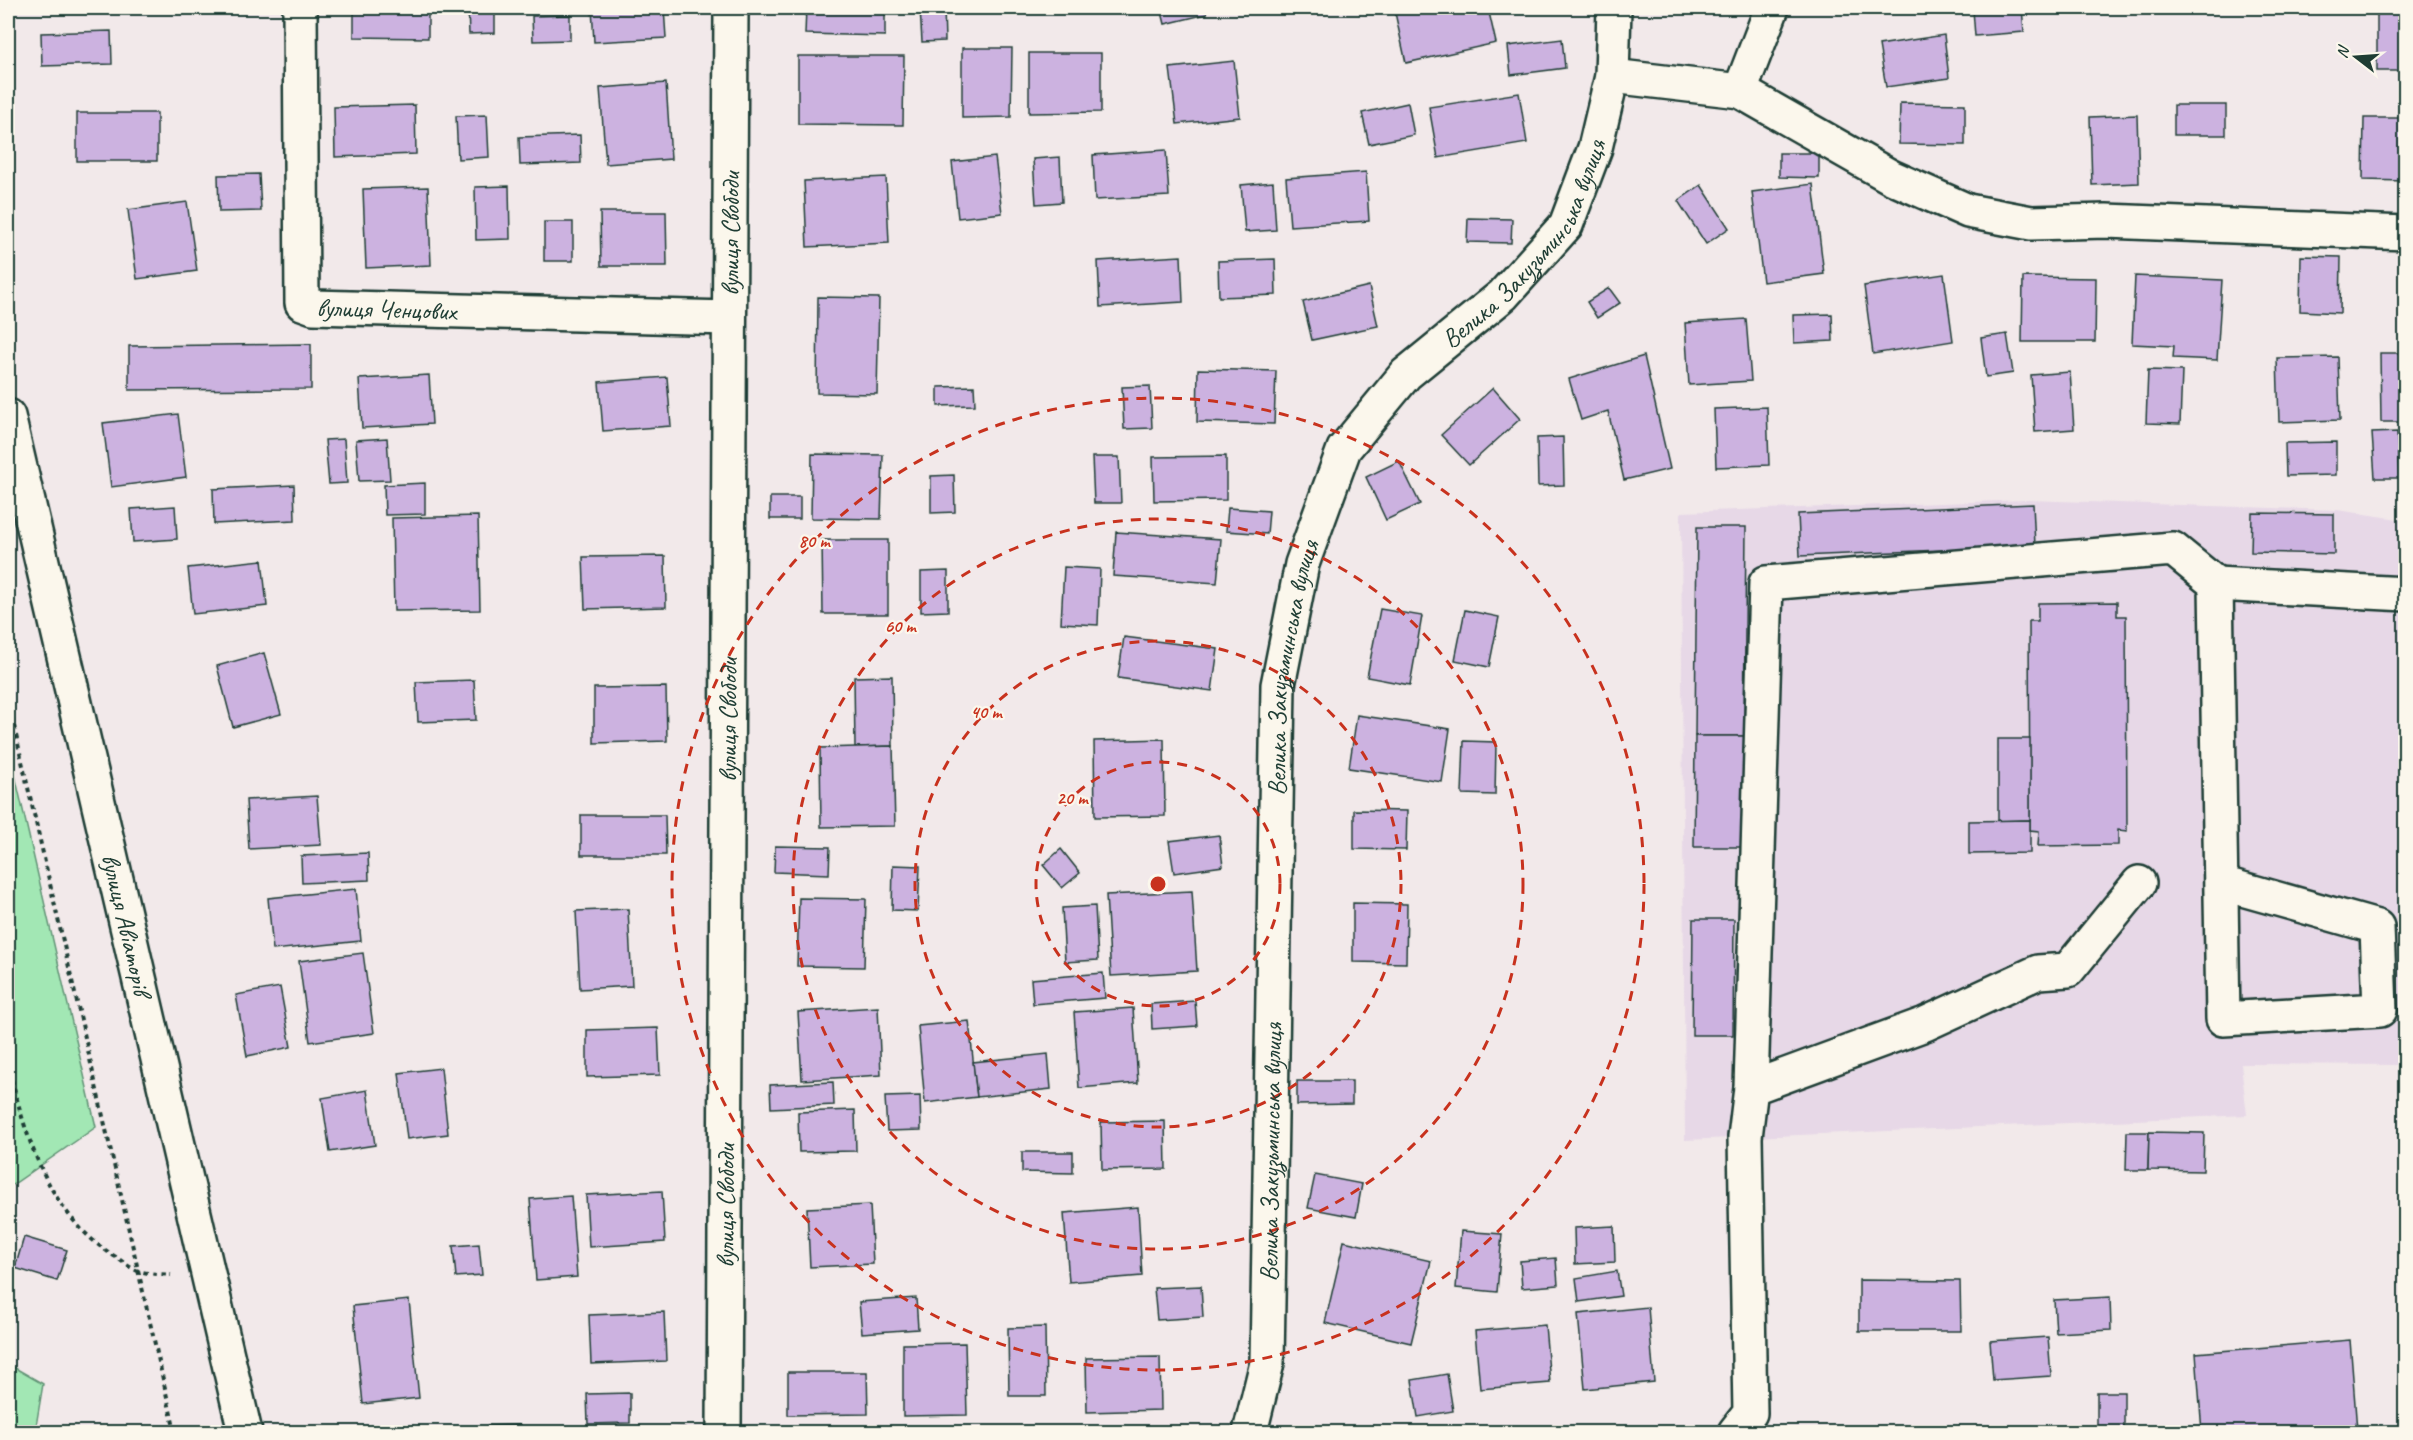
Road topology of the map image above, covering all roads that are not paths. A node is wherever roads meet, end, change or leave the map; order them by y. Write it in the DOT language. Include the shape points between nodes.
graph roads {
  1 [pos="300,8"];
  2 [pos="731,8"];
  3 [pos="1614,8"];
  4 [pos="1772,8"];
  5 [pos="1612,76"];
  6 [pos="1740,91"];
  7 [pos="2406,233"];
  8 [pos="729,318"];
  9 [pos="8,416"];
  10 [pos="2216,584"];
  11 [pos="2406,594"];
  12 [pos="2139,883"];
  13 [pos="2221,883"];
  14 [pos="1751,1088"];
  15 [pos="245,1432"];
  16 [pos="724,1432"];
  17 [pos="1250,1432"];
  18 [pos="1736,1432"];
  1 -- 8 [label="street, вулиця Ченцових" via="302,303 313,307"];
  2 -- 8 [label="street, вулиця Свободи"];
  3 -- 5 [label="street, Велика Закузьминська вулиця"];
  4 -- 6 [label="street"];
  5 -- 6 [label="street"];
  5 -- 17 [label="street, Велика Закузьминська вулиця" via="1595,148 1566,225 1503,295 1406,374 1344,449 1302,564 1278,685 1267,1363"];
  6 -- 7 [label="street" via="1891,177 1968,211 2031,223 2106,221"];
  8 -- 16 [label="street, вулиця Свободи"];
  9 -- 15 [label="street, вулиця Авіаторів"];
  10 -- 11 [label="street"];
  10 -- 13 [label="street"];
  10 -- 14 [label="street" via="2173,549 1766,583"];
  12 -- 14 [label="street" via="2068,970 2038,972 1925,1023"];
  13 -- 13 [label="street" via="2378,927 2380,1010 2223,1019"];
  14 -- 18 [label="street" via="1745,1137 1749,1413"];
}
